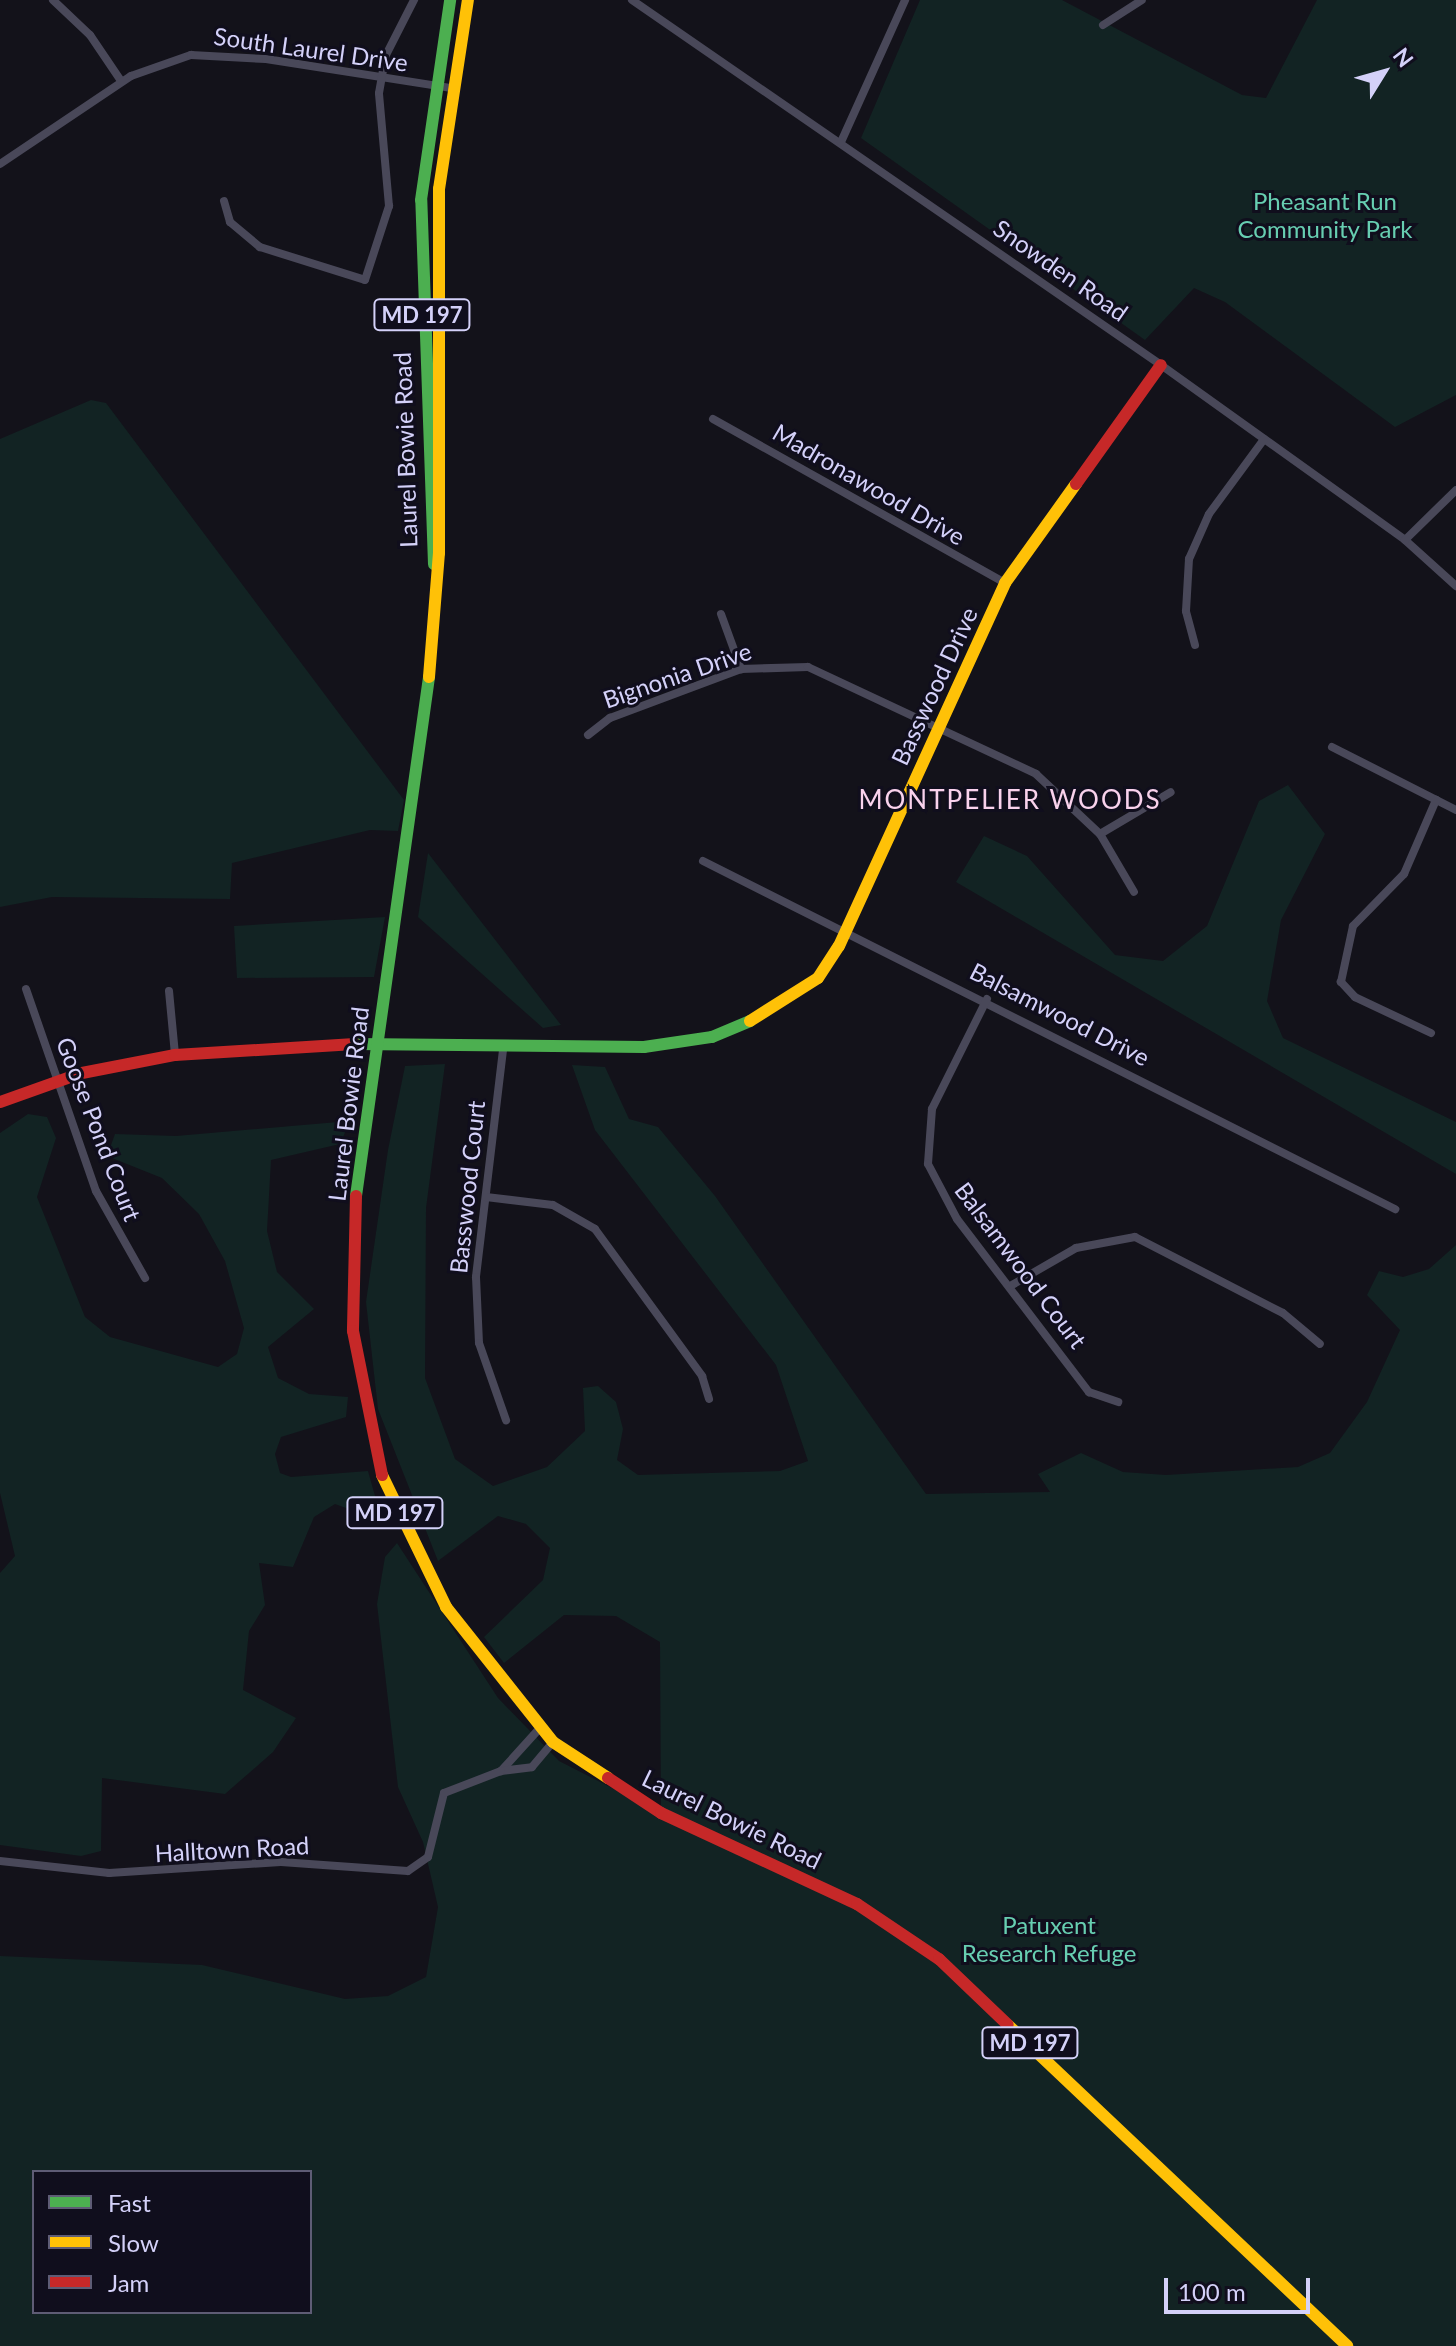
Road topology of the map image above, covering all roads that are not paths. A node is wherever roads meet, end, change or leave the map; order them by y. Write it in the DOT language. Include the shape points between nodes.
graph roads {
  1 [pos="53,0"];
  2 [pos="414,0"];
  3 [pos="450,0"];
  4 [pos="468,0"];
  5 [pos="632,0"];
  6 [pos="905,0"];
  7 [pos="1142,0"];
  8 [pos="1103,25"];
  9 [pos="382,77"];
  10 [pos="121,81"];
  11 [pos="435,86"];
  12 [pos="452,88"];
  13 [pos="841,142"];
  14 [pos="0,164"];
  15 [pos="224,201"];
  16 [pos="1161,365"];
  17 [pos="713,419"];
  18 [pos="1264,439"];
  19 [pos="1456,490"];
  20 [pos="1405,540"];
  21 [pos="434,564"];
  22 [pos="1005,583"];
  23 [pos="1456,586"];
  24 [pos="721,614"];
  25 [pos="1195,645"];
  26 [pos="741,669"];
  27 [pos="938,728"];
  28 [pos="588,735"];
  29 [pos="1332,747"];
  30 [pos="1171,792"];
  31 [pos="1436,800"];
  32 [pos="1456,810"];
  33 [pos="1100,834"];
  34 [pos="703,861"];
  35 [pos="1134,892"];
  36 [pos="848,928"];
  37 [pos="26,989"];
  38 [pos="169,991"];
  39 [pos="987,999"];
  40 [pos="1431,1033"];
  41 [pos="376,1046"];
  42 [pos="503,1050"];
  43 [pos="175,1055"];
  44 [pos="58,1080"];
  45 [pos="0,1102"];
  46 [pos="486,1197"];
  47 [pos="1395,1209"];
  48 [pos="145,1278"];
  49 [pos="1012,1285"];
  50 [pos="1320,1344"];
  51 [pos="709,1399"];
  52 [pos="1118,1402"];
  53 [pos="506,1420"];
  54 [pos="539,1729"];
  55 [pos="553,1742"];
  56 [pos="501,1771"];
  57 [pos="0,1861"];
  58 [pos="1347,2346"];
  1 -- 10 [label="street" via="90,35"];
  2 -- 9 [label="street"];
  3 -- 11 [label="main road, Laurel Bowie Road / MD 197"];
  4 -- 12 [label="main road, Laurel Bowie Road / MD 197"];
  5 -- 13 [label="street, Snowden Road"];
  6 -- 13 [label="street"];
  7 -- 8 [label="street"];
  9 -- 10 [label="street, South Laurel Drive" via="204,54"];
  9 -- 11 [label="street, South Laurel Drive"];
  9 -- 15 [label="street" via="389,206 365,280 260,247 230,222"];
  10 -- 14 [label="street, South Laurel Drive"];
  11 -- 12 [label="street, South Laurel Drive"];
  11 -- 21 [label="main road, Laurel Bowie Road / MD 197" via="420,224"];
  12 -- 21 [label="main road, Laurel Bowie Road / MD 197" via="438,212"];
  13 -- 16 [label="street, Snowden Road"];
  16 -- 18 [label="street, Snowden Road"];
  16 -- 22 [label="main road, Basswood Drive"];
  17 -- 22 [label="street, Madronawood Drive"];
  18 -- 20 [label="street, Snowden Road"];
  18 -- 25 [label="street" via="1209,514 1189,559 1186,611"];
  19 -- 20 [label="street"];
  20 -- 23 [label="street, Snowden Road"];
  21 -- 41 [label="main road, Laurel Bowie Road / MD 197" via="424,735"];
  22 -- 27 [label="main road, Basswood Drive"];
  24 -- 26 [label="street"];
  26 -- 27 [label="street, Bignonia Drive" via="808,667"];
  26 -- 28 [label="street, Bignonia Drive" via="610,718"];
  27 -- 33 [label="street, Bignonia Drive" via="1036,774"];
  27 -- 36 [label="main road, Basswood Drive"];
  29 -- 31 [label="street"];
  30 -- 33 [label="street"];
  31 -- 32 [label="street"];
  31 -- 40 [label="street" via="1404,874 1353,926 1341,982 1355,997"];
  33 -- 35 [label="street, Bignonia Drive"];
  34 -- 36 [label="street, Balsamwood Drive"];
  36 -- 39 [label="street, Balsamwood Drive"];
  36 -- 42 [label="main road, Basswood Drive" via="818,978 736,1030 644,1047"];
  37 -- 44 [label="street, Goose Pond Court"];
  38 -- 43 [label="street"];
  39 -- 47 [label="street, Balsamwood Drive"];
  39 -- 49 [label="street, Balsamwood Court" via="932,1109 926,1150 941,1195"];
  41 -- 42 [label="main road, Basswood Drive"];
  41 -- 43 [label="main road, Basswood Drive"];
  41 -- 54 [label="main road, Laurel Bowie Road / MD 197" via="357,1172 353,1271 363,1407 390,1503 422,1567"];
  42 -- 46 [label="street, Basswood Court"];
  43 -- 44 [label="main road, Basswood Drive"];
  44 -- 45 [label="main road, Basswood Drive"];
  44 -- 48 [label="street, Goose Pond Court" via="104,1209"];
  46 -- 51 [label="street" via="553,1205 595,1229 702,1376"];
  46 -- 53 [label="street, Basswood Court" via="476,1277 479,1343"];
  49 -- 50 [label="street" via="1076,1248 1135,1237 1297,1321"];
  49 -- 52 [label="street, Balsamwood Court" via="1089,1392"];
  54 -- 55 [label="main road, Laurel Bowie Road / MD 197"];
  54 -- 56 [label="street, Halltown Road"];
  55 -- 56 [label="street, Halltown Road" via="532,1767"];
  55 -- 58 [label="main road, Laurel Bowie Road / MD 197" via="661,1813 857,1904 939,1959"];
  56 -- 57 [label="street, Halltown Road" via="444,1793 428,1857 408,1871 281,1862 109,1873"];
}
